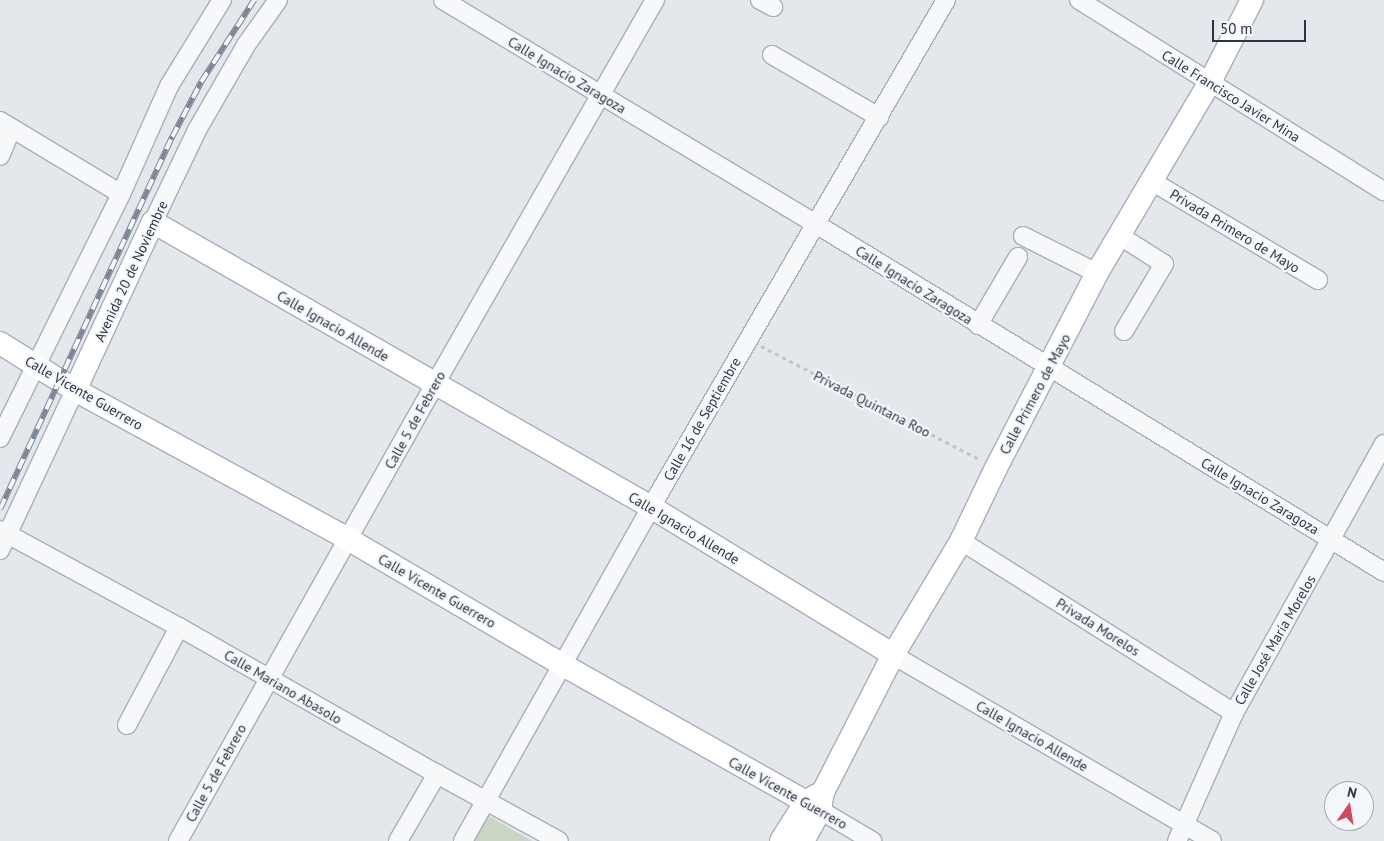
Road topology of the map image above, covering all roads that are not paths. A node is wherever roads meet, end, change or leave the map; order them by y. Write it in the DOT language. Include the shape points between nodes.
graph roads {
  1 [pos="222,0"];
  2 [pos="278,0"];
  3 [pos="443,0"];
  4 [pos="655,0"];
  5 [pos="946,0"];
  6 [pos="1079,0"];
  7 [pos="1252,0"];
  8 [pos="772,55"];
  9 [pos="1210,82"];
  10 [pos="600,96"];
  11 [pos="879,116"];
  12 [pos="6,125"];
  13 [pos="0,156"];
  14 [pos="1153,182"];
  15 [pos="1384,191"];
  16 [pos="121,194"];
  17 [pos="153,222"];
  18 [pos="816,224"];
  19 [pos="1022,236"];
  20 [pos="1120,236"];
  21 [pos="1018,257"];
  22 [pos="1097,273"];
  23 [pos="1318,280"];
  24 [pos="978,325"];
  25 [pos="1124,331"];
  26 [pos="0,343"];
  27 [pos="36,367"];
  28 [pos="1049,369"];
  29 [pos="435,384"];
  30 [pos="75,390"];
  31 [pos="0,438"];
  32 [pos="1384,444"];
  33 [pos="651,507"];
  34 [pos="4,532"];
  35 [pos="348,539"];
  36 [pos="1332,540"];
  37 [pos="961,541"];
  38 [pos="0,550"];
  39 [pos="1384,572"];
  40 [pos="179,627"];
  41 [pos="893,655"];
  42 [pos="563,665"];
  43 [pos="268,680"];
  44 [pos="1234,712"];
  45 [pos="127,725"];
  46 [pos="437,774"];
  47 [pos="485,801"];
  48 [pos="816,801"];
  49 [pos="1184,825"];
  50 [pos="178,841"];
  51 [pos="398,841"];
  52 [pos="463,841"];
  53 [pos="559,841"];
  54 [pos="781,841"];
  55 [pos="803,841"];
  56 [pos="872,841"];
  57 [pos="1177,841"];
  58 [pos="1212,841"];
  1 -- 16 [label="street" via="169,86"];
  2 -- 17 [label="street, Avenida 20 de Noviembre" via="246,45 197,130"];
  3 -- 10 [label="street, Calle Ignacio Zaragoza"];
  4 -- 10 [label="street, Calle 5 de Febrero"];
  5 -- 11 [label="street, Calle 16 de Septiembre"];
  6 -- 9 [label="street, Calle Francisco Javier Mina"];
  7 -- 9 [label="main road, Calle Primero de Mayo"];
  8 -- 11 [label="street"];
  9 -- 14 [label="main road, Calle Primero de Mayo"];
  9 -- 15 [label="street, Calle Francisco Javier Mina"];
  10 -- 18 [label="street, Calle Ignacio Zaragoza"];
  10 -- 29 [label="street, Calle 5 de Febrero"];
  11 -- 18 [label="street, Calle 16 de Septiembre"];
  12 -- 13 [label="street"];
  12 -- 16 [label="street"];
  14 -- 20 [label="main road, Calle Primero de Mayo"];
  14 -- 23 [label="street, Privada Primero de Mayo"];
  16 -- 27 [label="street"];
  17 -- 29 [label="main road, Calle Ignacio Allende"];
  17 -- 30 [label="main road, Avenida 20 de Noviembre"];
  18 -- 24 [label="street, Calle Ignacio Zaragoza"];
  18 -- 33 [label="street, Calle 16 de Septiembre"];
  19 -- 22 [label="street"];
  20 -- 22 [label="main road, Calle Primero de Mayo"];
  20 -- 25 [label="street" via="1164,264"];
  21 -- 24 [label="street"];
  22 -- 28 [label="main road, Calle Primero de Mayo"];
  24 -- 28 [label="street, Calle Ignacio Zaragoza"];
  26 -- 27 [label="main road, Calle Vicente Guerrero"];
  27 -- 30 [label="main road, Calle Vicente Guerrero"];
  27 -- 31 [label="street"];
  28 -- 36 [label="street, Calle Ignacio Zaragoza"];
  28 -- 37 [label="main road, Calle Primero de Mayo"];
  29 -- 33 [label="main road, Calle Ignacio Allende"];
  29 -- 35 [label="street, Calle 5 de Febrero"];
  30 -- 34 [label="street, Avenida 20 de Noviembre"];
  30 -- 35 [label="main road, Calle Vicente Guerrero"];
  32 -- 36 [label="street, Calle José María Morelos"];
  33 -- 41 [label="main road, Calle Ignacio Allende"];
  33 -- 42 [label="street, Calle 16 de Septiembre"];
  34 -- 38 [label="street, Avenida 20 de Noviembre"];
  34 -- 40 [label="street, Calle Mariano Abasolo"];
  35 -- 42 [label="main road, Calle Vicente Guerrero"];
  35 -- 43 [label="street, Calle 5 de Febrero"];
  36 -- 39 [label="street, Calle Ignacio Zaragoza"];
  36 -- 44 [label="street, Calle José María Morelos"];
  37 -- 41 [label="main road, Calle Primero de Mayo"];
  37 -- 44 [label="street, Privada Morelos"];
  40 -- 43 [label="street, Calle Mariano Abasolo"];
  40 -- 45 [label="street"];
  41 -- 48 [label="main road, Calle Primero de Mayo"];
  41 -- 49 [label="street, Calle Ignacio Allende"];
  42 -- 47 [label="street, Calle 16 de Septiembre"];
  42 -- 48 [label="main road, Calle Vicente Guerrero"];
  43 -- 46 [label="street, Calle Mariano Abasolo"];
  43 -- 50 [label="street, Calle 5 de Febrero"];
  44 -- 49 [label="street, Calle José María Morelos"];
  46 -- 47 [label="street, Calle Mariano Abasolo"];
  46 -- 51 [label="street"];
  47 -- 52 [label="street, Calle 16 de Septiembre"];
  47 -- 53 [label="street, Calle Mariano Abasolo"];
  48 -- 54 [label="main road, Calle Primero de Mayo"];
  48 -- 55 [label="main road, Calle Primero de Mayo"];
  48 -- 56 [label="street, Calle Vicente Guerrero"];
  49 -- 57 [label="street, Calle José María Morelos"];
  49 -- 58 [label="street, Calle Ignacio Allende"];
}
